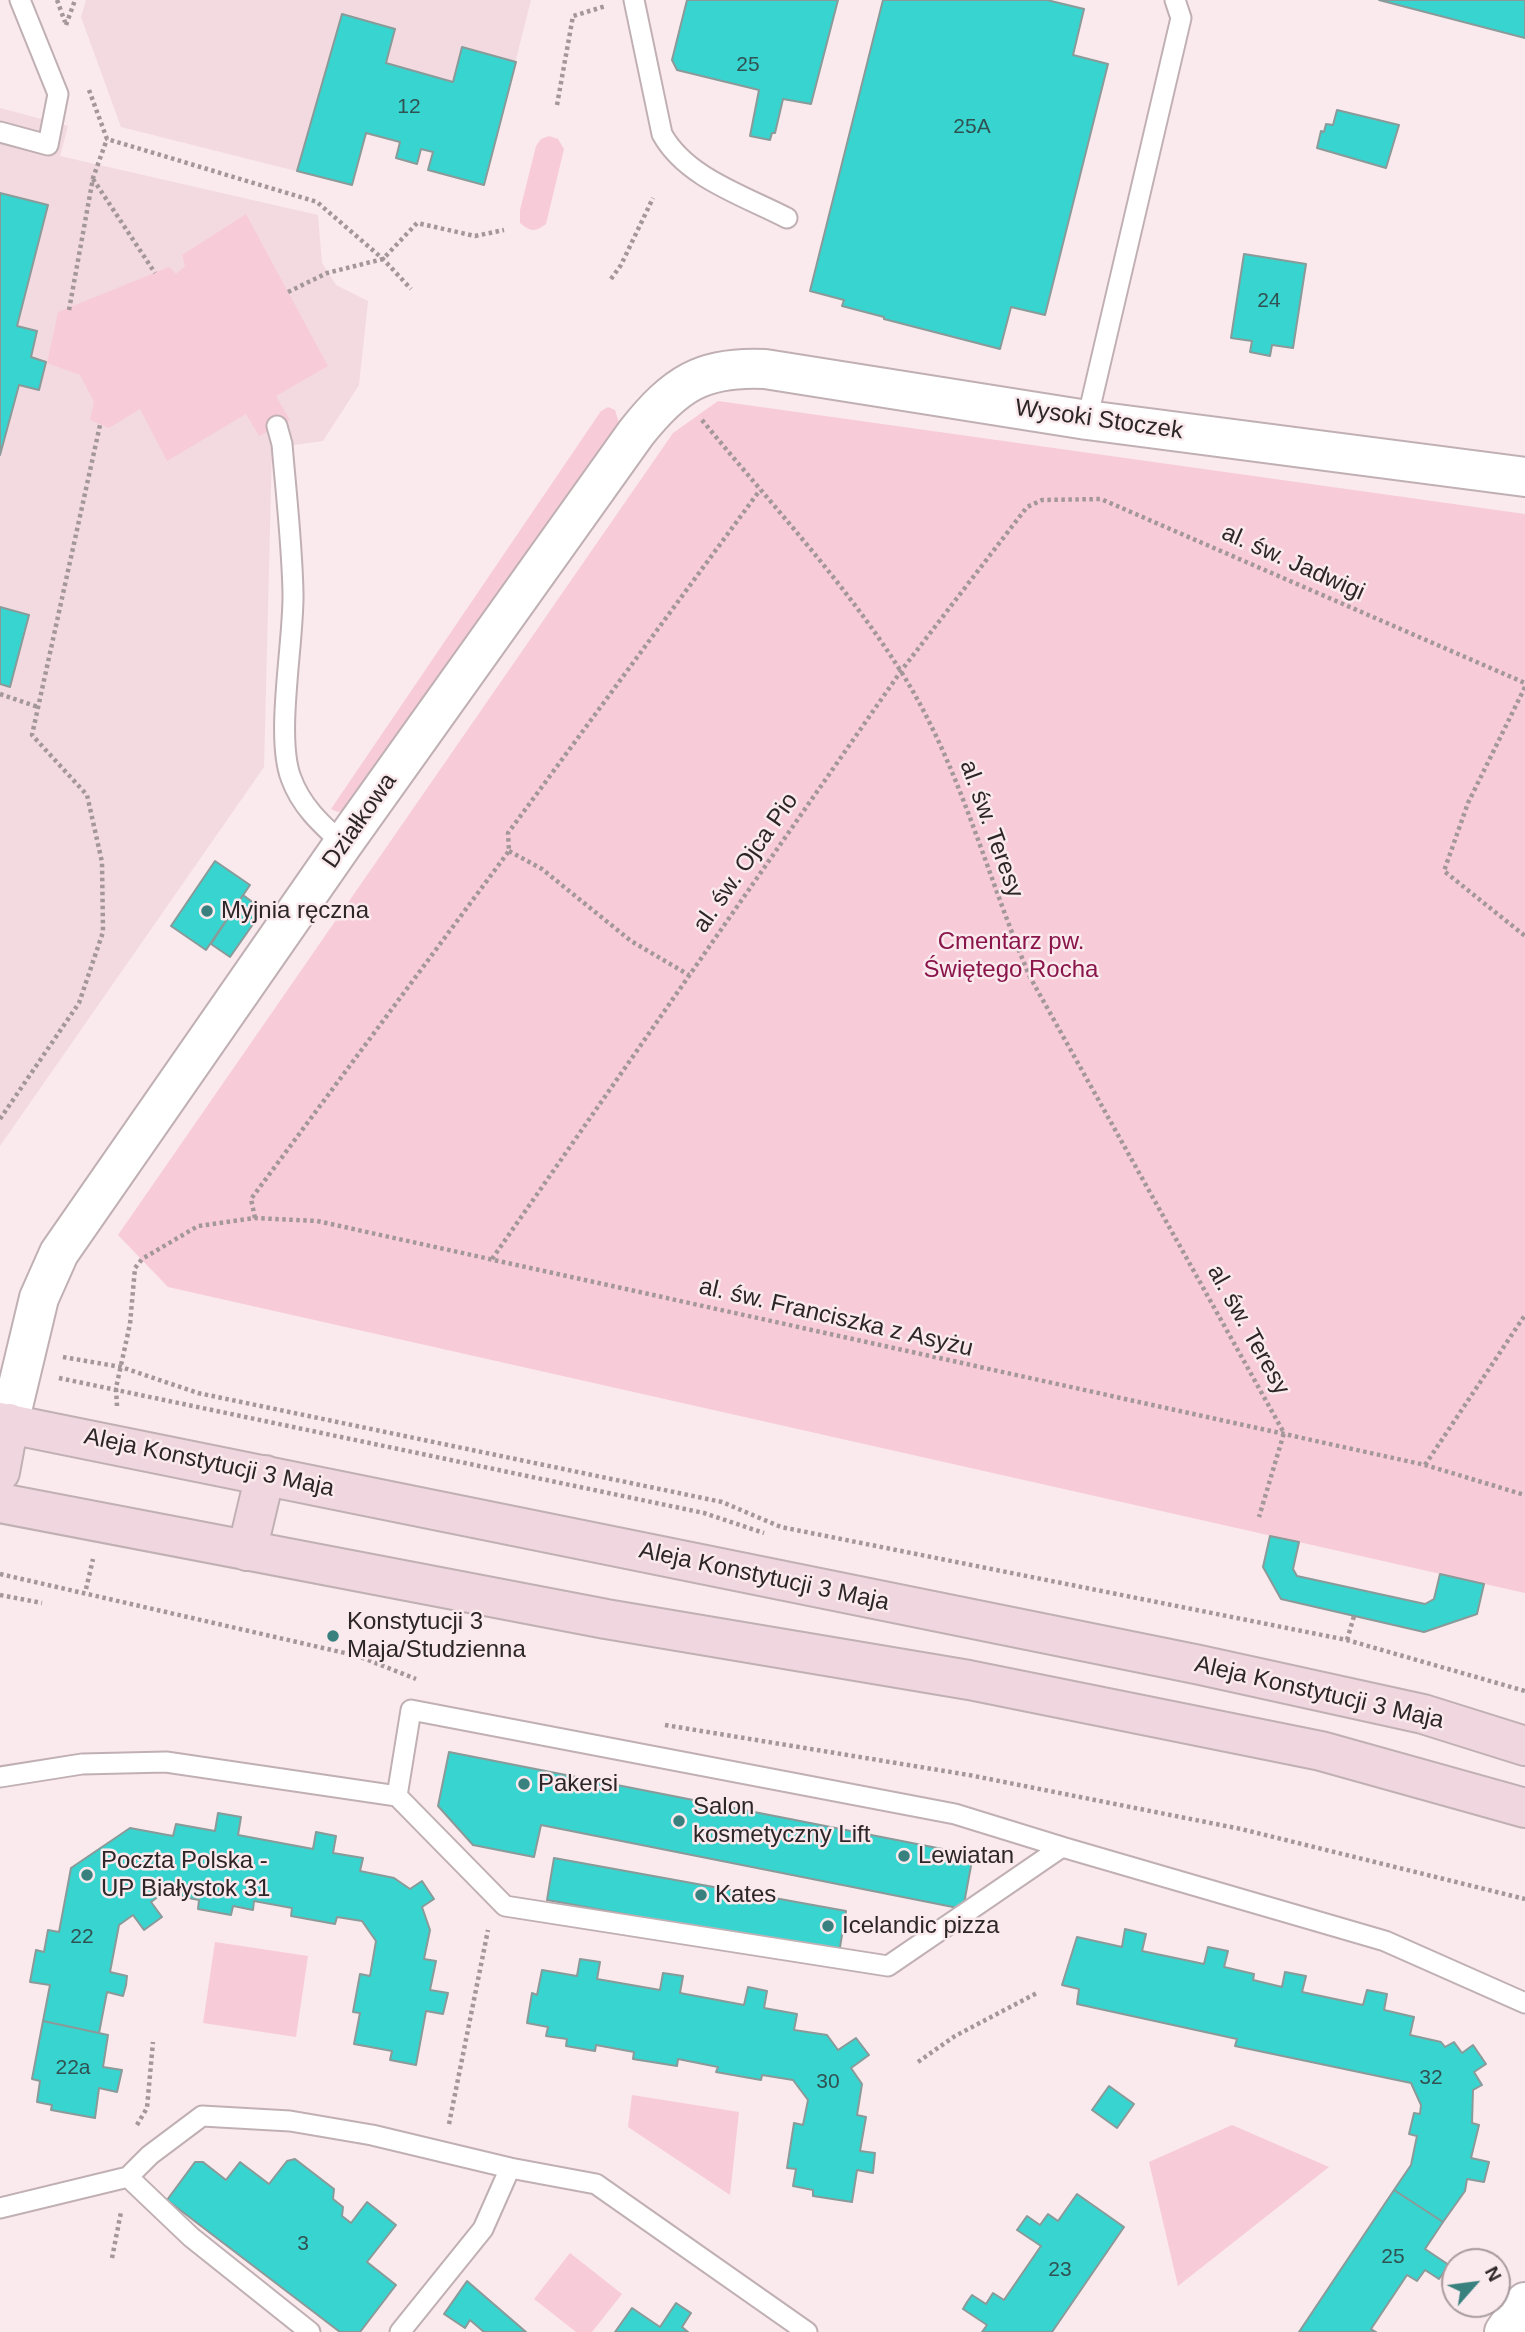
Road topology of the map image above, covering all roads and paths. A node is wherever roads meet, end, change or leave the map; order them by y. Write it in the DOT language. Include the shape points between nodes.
graph roads {
  1 [pos="20,0"];
  2 [pos="57,0"];
  3 [pos="75,0"];
  4 [pos="634,0"];
  5 [pos="1175,0"];
  6 [pos="612,4"];
  7 [pos="66,26"];
  8 [pos="71,38"];
  9 [pos="84,76"];
  10 [pos="557,105"];
  11 [pos="89,113"];
  12 [pos="98,115"];
  13 [pos="0,132"];
  14 [pos="107,139"];
  15 [pos="93,178"];
  16 [pos="653,198"];
  17 [pos="787,218"];
  18 [pos="505,230"];
  19 [pos="383,260"];
  20 [pos="155,273"];
  21 [pos="611,279"];
  22 [pos="411,289"];
  23 [pos="288,292"];
  24 [pos="69,310"];
  25 [pos="687,402"];
  26 [pos="1087,420"];
  27 [pos="100,425"];
  28 [pos="277,426"];
  29 [pos="1525,477"];
  30 [pos="760,490"];
  31 [pos="1042,500"];
  32 [pos="901,671"];
  33 [pos="1525,685"];
  34 [pos="0,694"];
  35 [pos="38,707"];
  36 [pos="343,844"];
  37 [pos="509,851"];
  38 [pos="1525,936"];
  39 [pos="689,975"];
  40 [pos="0,1119"];
  41 [pos="255,1218"];
  42 [pos="492,1259"];
  43 [pos="1525,1315"];
  44 [pos="121,1367"];
  45 [pos="22,1372"];
  46 [pos="116,1388"];
  47 [pos="5,1422"];
  48 [pos="1284,1433"];
  49 [pos="1425,1465"];
  50 [pos="0,1472"];
  51 [pos="265,1475"];
  52 [pos="1525,1495"];
  53 [pos="0,1503"];
  54 [pos="1259,1517"];
  55 [pos="769,1535"];
  56 [pos="247,1552"];
  57 [pos="0,1574"];
  58 [pos="0,1595"];
  59 [pos="42,1603"];
  60 [pos="1354,1616"];
  61 [pos="1347,1640"];
  62 [pos="417,1679"];
  63 [pos="1525,1691"];
  64 [pos="654,1723"];
  65 [pos="1525,1746"];
  66 [pos="0,1777"];
  67 [pos="397,1796"];
  68 [pos="1525,1808"];
  69 [pos="1062,1847"];
  70 [pos="495,1895"];
  71 [pos="1525,1899"];
  72 [pos="1037,1993"];
  73 [pos="1525,2003"];
  74 [pos="153,2042"];
  75 [pos="918,2062"];
  76 [pos="132,2135"];
  77 [pos="446,2153"];
  78 [pos="510,2168"];
  79 [pos="128,2177"];
  80 [pos="0,2208"];
  81 [pos="112,2258"];
  82 [pos="1525,2302"];
  83 [pos="401,2330"];
  84 [pos="310,2332"];
  85 [pos="807,2332"];
  86 [pos="1504,2332"];
  1 -- 13 [label="lane" via="58,94 48,145"];
  2 -- 7 [label="path"];
  3 -- 7 [label="path"];
  4 -- 17 [label="lane" via="662,134 668,144 694,170"];
  5 -- 26 [label="lane" via="1181,18"];
  6 -- 10 [label="path" via="573,16"];
  7 -- 8 [label="path"];
  9 -- 12 [label="path"];
  11 -- 12 [label="path"];
  12 -- 14 [label="path"];
  14 -- 15 [label="path"];
  14 -- 19 [label="path" via="317,202"];
  15 -- 20 [label="path"];
  15 -- 24 [label="path"];
  16 -- 21 [label="path"];
  18 -- 19 [label="path" via="475,236 417,223"];
  19 -- 22 [label="path"];
  19 -- 23 [label="path" via="327,272"];
  25 -- 26 [label="street, Wysoki Stoczek" via="723,369 765,369"];
  25 -- 30 [label="path, al. św. Teresy"];
  25 -- 36 [label="street, Działkowa" via="636,433"];
  26 -- 29 [label="street, Wysoki Stoczek"];
  27 -- 35 [label="path"];
  28 -- 36 [label="lane" via="293,593 286,735 289,775 313,816"];
  30 -- 32 [label="path, al. św. Teresy" via="841,588"];
  30 -- 37 [label="path" via="508,833"];
  31 -- 32 [label="path, al. św. Ojca Pio" via="1016,518"];
  31 -- 33 [label="path, al. św. Jadwigi" via="1090,498 1111,503"];
  32 -- 39 [label="path, al. św. Ojca Pio"];
  32 -- 48 [label="path, al. św. Teresy" via="950,766 1030,977"];
  33 -- 38 [label="path" via="1468,803 1444,871"];
  34 -- 35 [label="path"];
  35 -- 40 [label="path" via="32,735 87,795 102,862 103,932 79,1003"];
  36 -- 45 [label="street, Działkowa" via="59,1253 39,1298"];
  37 -- 39 [label="path" via="542,870 631,941"];
  37 -- 41 [label="path" via="251,1199"];
  39 -- 42 [label="path, al. św. Ojca Pio"];
  41 -- 42 [label="path, al. św. Franciszka z Asyżu" via="317,1222"];
  41 -- 44 [label="path, al. św. Franciszka z Asyżu" via="198,1226 142,1259 135,1268"];
  42 -- 48 [label="path, al. św. Franciszka z Asyżu"];
  43 -- 49 [label="path"];
  44 -- 46 [label="path"];
  44 -- 61 [label="path" via="198,1393 722,1502 781,1527"];
  45 -- 46 [label="path"];
  45 -- 47 [label="street, Działkowa"];
  46 -- 55 [label="path" via="704,1513"];
  47 -- 50 [label="main road"];
  47 -- 51 [label="main road, Aleja Konstytucji 3 Maja"];
  48 -- 49 [label="path, al. św. Franciszka z Asyżu"];
  48 -- 54 [label="path"];
  49 -- 52 [label="path, al. św. Franciszka z Asyżu"];
  51 -- 56 [label="main road"];
  51 -- 65 [label="main road, Aleja Konstytucji 3 Maja" via="1226,1671 1423,1714"];
  53 -- 56 [label="main road"];
  56 -- 68 [label="main road" via="969,1680 1240,1734 1321,1751"];
  57 -- 62 [label="path" via="358,1656"];
  58 -- 59 [label="path"];
  60 -- 61 [label="path"];
  61 -- 63 [label="path"];
  64 -- 71 [label="path" via="969,1775 1227,1826"];
  66 -- 67 [label="lane" via="82,1764 166,1762"];
  67 -- 69 [label="lane" via="411,1710 955,1814"];
  67 -- 70 [label="lane"];
  69 -- 70 [label="lane" via="888,1966 505,1906"];
  69 -- 73 [label="lane" via="1385,1941"];
  70 -- 77 [label="path"];
  72 -- 75 [label="path" via="955,2036"];
  74 -- 76 [label="path" via="147,2108"];
  77 -- 78 [label="lane"];
  77 -- 79 [label="lane" via="290,2121 202,2116"];
  78 -- 83 [label="lane" via="482,2229"];
  78 -- 85 [label="lane" via="596,2184"];
  79 -- 80 [label="lane"];
  79 -- 81 [label="path"];
  79 -- 84 [label="lane" via="191,2237"];
  82 -- 86 [label="street"];
}
